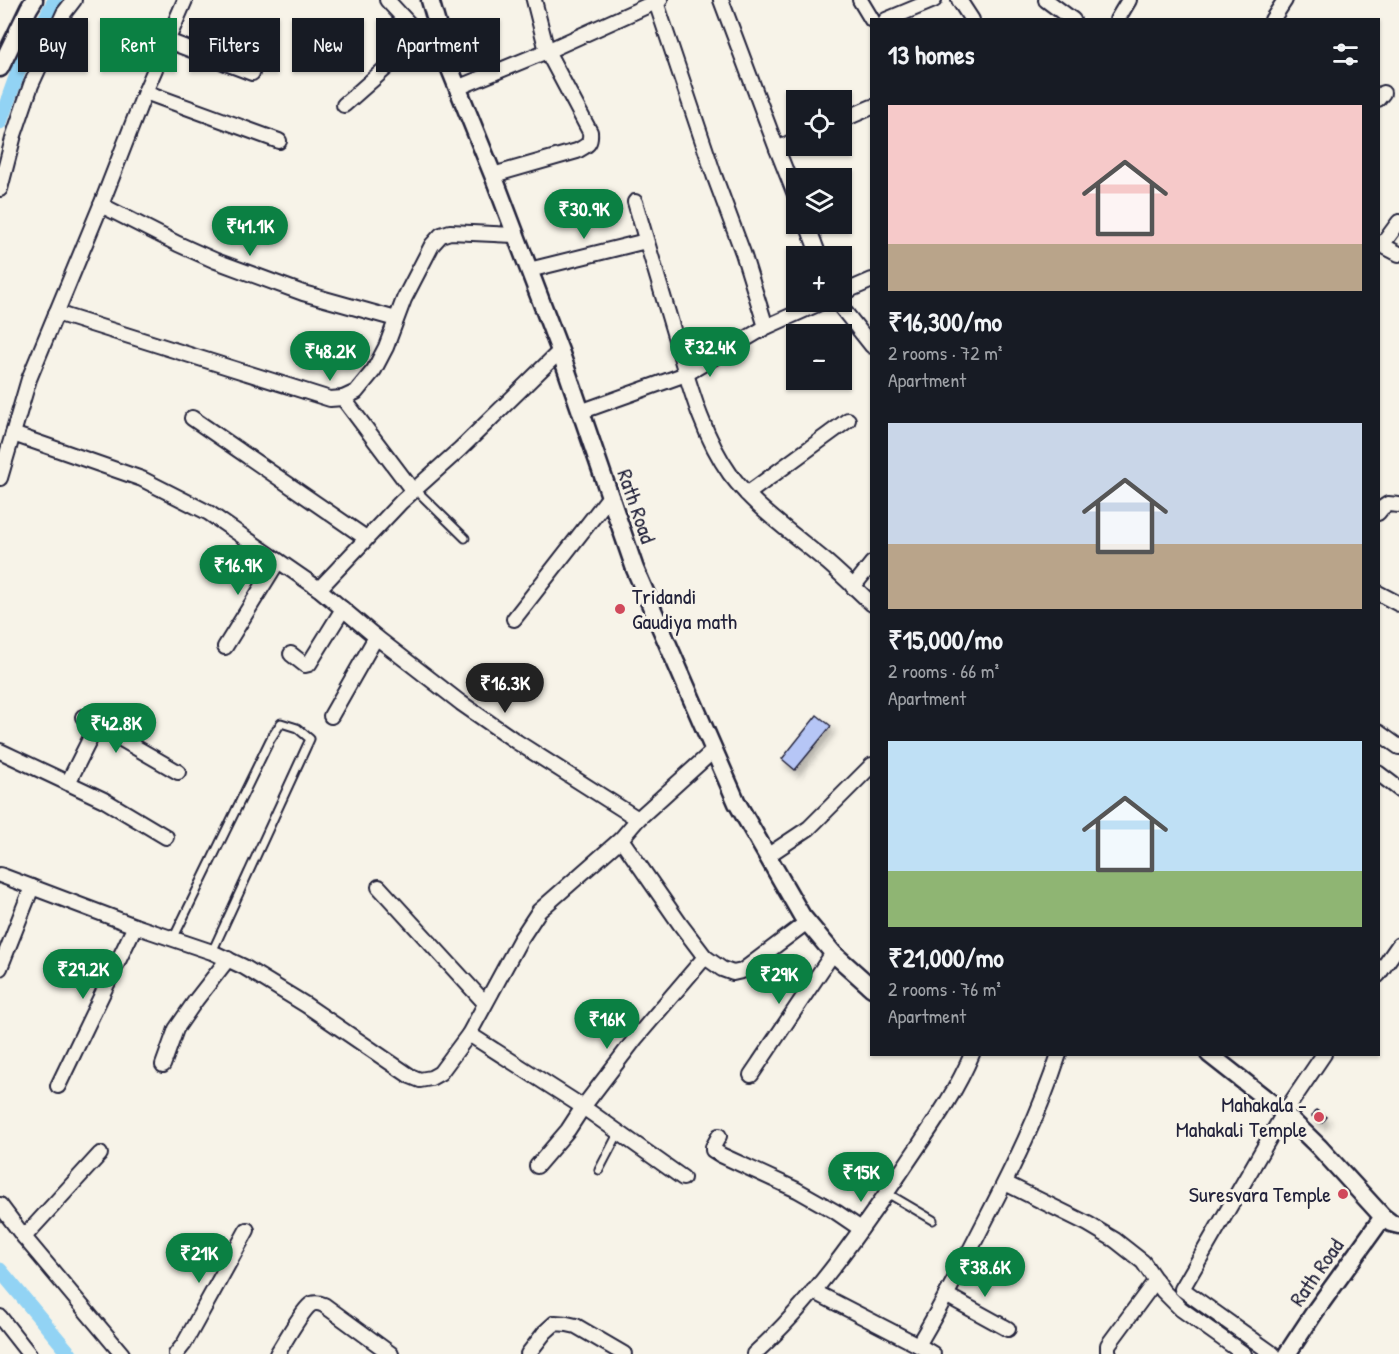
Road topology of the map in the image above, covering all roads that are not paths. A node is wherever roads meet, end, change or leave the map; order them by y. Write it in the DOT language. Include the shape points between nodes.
graph roads {
  1 [pos="34,0"];
  2 [pos="74,0"];
  3 [pos="185,0"];
  4 [pos="387,0"];
  5 [pos="430,0"];
  6 [pos="534,0"];
  7 [pos="721,0"];
  8 [pos="860,0"];
  9 [pos="934,0"];
  10 [pos="959,0"];
  11 [pos="1046,0"];
  12 [pos="1129,0"];
  13 [pos="1286,0"];
  14 [pos="658,1"];
  15 [pos="636,4"];
  16 [pos="404,18"];
  17 [pos="435,18"];
  18 [pos="871,18"];
  19 [pos="891,18"];
  20 [pos="971,18"];
  21 [pos="1070,18"];
  22 [pos="1118,18"];
  23 [pos="1273,18"];
  24 [pos="177,19"];
  25 [pos="177,44"];
  26 [pos="547,51"];
  27 [pos="0,68"];
  28 [pos="154,72"];
  29 [pos="382,72"];
  30 [pos="451,72"];
  31 [pos="252,73"];
  32 [pos="457,88"];
  33 [pos="145,92"];
  34 [pos="344,105"];
  35 [pos="870,108"];
  36 [pos="852,116"];
  37 [pos="279,141"];
  38 [pos="786,145"];
  39 [pos="777,149"];
  40 [pos="786,172"];
  41 [pos="493,174"];
  42 [pos="0,189"];
  43 [pos="635,202"];
  44 [pos="100,205"];
  45 [pos="1399,222"];
  46 [pos="515,235"];
  47 [pos="646,241"];
  48 [pos="1380,244"];
  49 [pos="1399,254"];
  50 [pos="529,270"];
  51 [pos="870,281"];
  52 [pos="852,289"];
  53 [pos="800,312"];
  54 [pos="845,312"];
  55 [pos="56,313"];
  56 [pos="396,319"];
  57 [pos="766,327"];
  58 [pos="870,343"];
  59 [pos="560,351"];
  60 [pos="686,374"];
  61 [pos="344,398"];
  62 [pos="580,412"];
  63 [pos="192,418"];
  64 [pos="848,420"];
  65 [pos="13,434"];
  66 [pos="0,478"];
  67 [pos="414,490"];
  68 [pos="747,494"];
  69 [pos="610,496"];
  70 [pos="1399,504"];
  71 [pos="1380,510"];
  72 [pos="366,538"];
  73 [pos="465,538"];
  74 [pos="278,561"];
  75 [pos="870,566"];
  76 [pos="853,587"];
  77 [pos="320,589"];
  78 [pos="1380,594"];
  79 [pos="870,602"];
  80 [pos="1399,604"];
  81 [pos="343,609"];
  82 [pos="514,619"];
  83 [pos="376,638"];
  84 [pos="225,647"];
  85 [pos="291,654"];
  86 [pos="331,716"];
  87 [pos="83,717"];
  88 [pos="98,725"];
  89 [pos="1380,733"];
  90 [pos="1399,747"];
  91 [pos="714,750"];
  92 [pos="0,751"];
  93 [pos="870,767"];
  94 [pos="178,772"];
  95 [pos="1380,775"];
  96 [pos="68,783"];
  97 [pos="1399,789"];
  98 [pos="638,819"];
  99 [pos="166,837"];
  100 [pos="621,839"];
  101 [pos="767,856"];
  102 [pos="0,875"];
  103 [pos="379,886"];
  104 [pos="32,887"];
  105 [pos="807,922"];
  106 [pos="135,926"];
  107 [pos="173,939"];
  108 [pos="1399,945"];
  109 [pos="212,952"];
  110 [pos="833,953"];
  111 [pos="705,957"];
  112 [pos="228,959"];
  113 [pos="0,968"];
  114 [pos="1380,972"];
  115 [pos="870,986"];
  116 [pos="485,1004"];
  117 [pos="469,1034"];
  118 [pos="971,1056"];
  119 [pos="1058,1056"];
  120 [pos="1212,1056"];
  121 [pos="1323,1056"];
  122 [pos="163,1065"];
  123 [pos="751,1075"];
  124 [pos="58,1086"];
  125 [pos="583,1107"];
  126 [pos="1284,1113"];
  127 [pos="619,1132"];
  128 [pos="719,1136"];
  129 [pos="100,1155"];
  130 [pos="537,1166"];
  131 [pos="599,1170"];
  132 [pos="683,1178"];
  133 [pos="1005,1184"];
  134 [pos="887,1193"];
  135 [pos="0,1205"];
  136 [pos="1383,1217"];
  137 [pos="933,1220"];
  138 [pos="1399,1225"];
  139 [pos="861,1229"];
  140 [pos="247,1230"];
  141 [pos="24,1237"];
  142 [pos="1156,1280"];
  143 [pos="813,1291"];
  144 [pos="946,1295"];
  145 [pos="0,1317"];
  146 [pos="1008,1329"];
  147 [pos="918,1345"];
  148 [pos="185,1351"];
  149 [pos="29,1354"];
  150 [pos="122,1354"];
  151 [pos="277,1354"];
  152 [pos="391,1354"];
  153 [pos="528,1354"];
  154 [pos="624,1354"];
  155 [pos="754,1354"];
  156 [pos="933,1354"];
  157 [pos="1109,1354"];
  158 [pos="1244,1354"];
  159 [pos="1273,1354"];
  160 [pos="1287,1354"];
  1 -- 27 [label="street"];
  2 -- 42 [label="street" via="31,85"];
  3 -- 24 [label="street"];
  4 -- 16 [label="street"];
  5 -- 17 [label="street, Rath Road"];
  6 -- 26 [label="street"];
  7 -- 39 [label="street"];
  8 -- 18 [label="street"];
  9 -- 19 [label="street"];
  10 -- 20 [label="street"];
  11 -- 21 [label="street"];
  12 -- 22 [label="street"];
  13 -- 23 [label="street"];
  14 -- 15 [label="street"];
  14 -- 57 [label="street"];
  15 -- 26 [label="street"];
  25 -- 31 [label="street"];
  26 -- 32 [label="street"];
  26 -- 41 [label="street" via="591,139 577,151"];
  28 -- 33 [label="street"];
  29 -- 34 [label="street"];
  30 -- 32 [label="street, Rath Road"];
  32 -- 41 [label="street, Rath Road"];
  33 -- 37 [label="street"];
  33 -- 44 [label="street"];
  35 -- 36 [label="street"];
  38 -- 39 [label="street"];
  39 -- 40 [label="street"];
  41 -- 46 [label="street, Rath Road"];
  43 -- 47 [label="street"];
  44 -- 55 [label="street"];
  44 -- 56 [label="street" via="238,269 303,293"];
  45 -- 48 [label="street"];
  46 -- 50 [label="street, Rath Road"];
  46 -- 56 [label="street" via="450,232 441,236 432,245"];
  47 -- 50 [label="street"];
  47 -- 60 [label="street"];
  48 -- 49 [label="street"];
  50 -- 59 [label="street, Rath Road"];
  51 -- 52 [label="street"];
  53 -- 57 [label="street"];
  54 -- 58 [label="street"];
  55 -- 61 [label="street" via="330,399"];
  55 -- 65 [label="street" via="29,378"];
  56 -- 61 [label="street" via="374,370 356,392"];
  57 -- 60 [label="street"];
  59 -- 62 [label="street, Rath Road"];
  59 -- 67 [label="street"];
  60 -- 62 [label="street"];
  60 -- 68 [label="street" via="717,452"];
  61 -- 67 [label="street"];
  62 -- 69 [label="street, Rath Road"];
  63 -- 72 [label="street"];
  64 -- 68 [label="street"];
  65 -- 66 [label="street"];
  65 -- 74 [label="street" via="142,479 209,513"];
  67 -- 72 [label="street"];
  67 -- 73 [label="lane"];
  68 -- 76 [label="street"];
  69 -- 82 [label="street"];
  69 -- 91 [label="street, Rath Road" via="635,569"];
  70 -- 71 [label="street" via="1388,504"];
  72 -- 77 [label="street"];
  74 -- 77 [label="street"];
  74 -- 84 [label="street"];
  75 -- 76 [label="street"];
  76 -- 79 [label="street"];
  77 -- 81 [label="street"];
  78 -- 80 [label="street"];
  81 -- 83 [label="street"];
  81 -- 85 [label="street" via="309,664"];
  83 -- 86 [label="street"];
  83 -- 98 [label="street" via="470,710"];
  87 -- 88 [label="street"];
  88 -- 94 [label="street"];
  88 -- 96 [label="street"];
  89 -- 90 [label="street"];
  91 -- 98 [label="street"];
  91 -- 101 [label="street, Rath Road" via="737,803"];
  92 -- 96 [label="street"];
  93 -- 101 [label="street" via="809,828"];
  95 -- 97 [label="street"];
  96 -- 99 [label="street"];
  98 -- 100 [label="street"];
  100 -- 111 [label="street"];
  100 -- 116 [label="street" via="539,911"];
  101 -- 105 [label="street, Rath Road"];
  102 -- 104 [label="street"];
  103 -- 116 [label="street"];
  104 -- 106 [label="street"];
  104 -- 113 [label="street"];
  105 -- 110 [label="street, Rath Road"];
  105 -- 111 [label="street" via="742,971 722,969"];
  106 -- 107 [label="street"];
  106 -- 124 [label="street"];
  107 -- 109 [label="street"];
  107 -- 109 [label="lane" via="280,723 297,728 310,739"];
  108 -- 114 [label="street"];
  109 -- 112 [label="street"];
  110 -- 115 [label="street, Rath Road"];
  110 -- 123 [label="street"];
  111 -- 125 [label="street"];
  112 -- 117 [label="street" via="420,1080 440,1073"];
  112 -- 122 [label="street" via="176,1029"];
  116 -- 117 [label="street"];
  117 -- 125 [label="street"];
  118 -- 134 [label="street" via="940,1113"];
  119 -- 133 [label="street"];
  120 -- 126 [label="street"];
  121 -- 126 [label="street"];
  125 -- 127 [label="street"];
  125 -- 130 [label="street"];
  126 -- 136 [label="street"];
  126 -- 159 [label="street" via="1182,1289"];
  127 -- 131 [label="lane"];
  127 -- 132 [label="street"];
  128 -- 139 [label="street" via="713,1150 797,1190"];
  129 -- 141 [label="street"];
  133 -- 142 [label="street" via="1115,1240 1143,1262"];
  133 -- 144 [label="street"];
  134 -- 137 [label="lane"];
  134 -- 139 [label="street"];
  135 -- 141 [label="street"];
  136 -- 138 [label="street"];
  136 -- 160 [label="street, Rath Road"];
  139 -- 143 [label="street"];
  140 -- 148 [label="street"];
  141 -- 150 [label="street"];
  142 -- 157 [label="street" via="1108,1344"];
  142 -- 158 [label="street" via="1181,1309"];
  143 -- 147 [label="street"];
  143 -- 155 [label="street"];
  144 -- 146 [label="street"];
  144 -- 147 [label="street"];
  145 -- 149 [label="street"];
  147 -- 156 [label="street"];
  151 -- 152 [label="street" via="302,1314 311,1304 318,1303"];
  153 -- 154 [label="street" via="555,1323 576,1326"];
}
